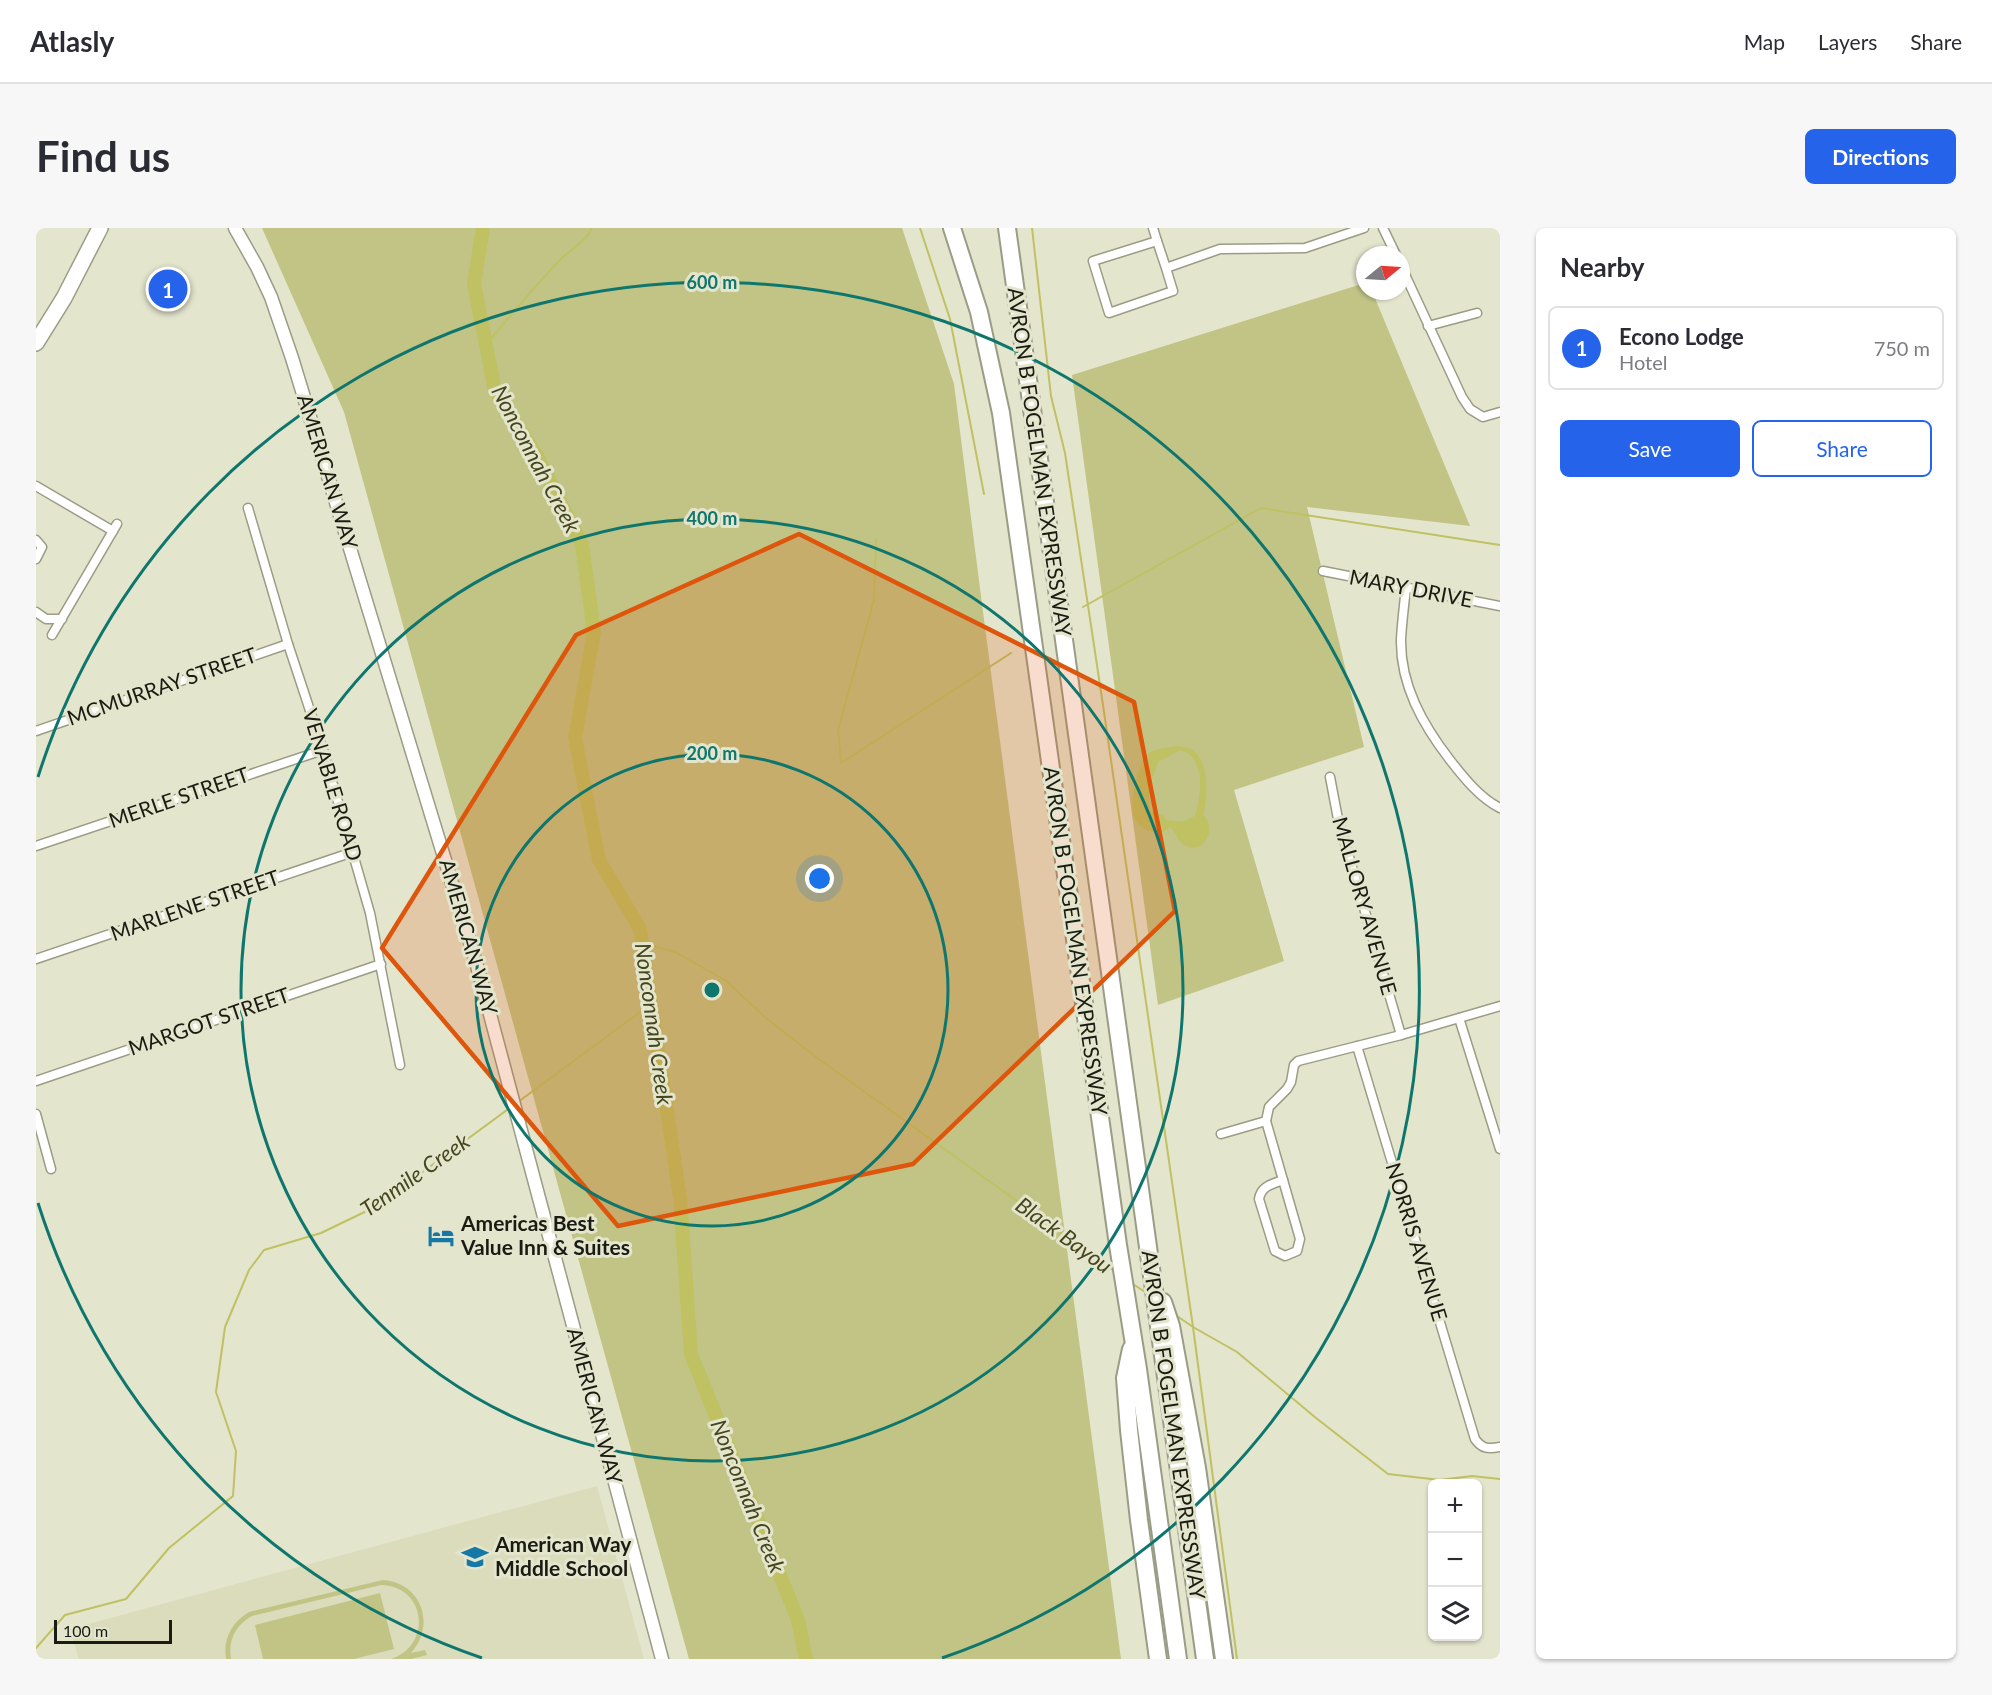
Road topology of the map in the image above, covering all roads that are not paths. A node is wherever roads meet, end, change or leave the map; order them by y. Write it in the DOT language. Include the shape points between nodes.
graph roads {
  1 [pos="100,228"];
  2 [pos="234,228"];
  3 [pos="952,228"];
  4 [pos="1007,228"];
  5 [pos="1153,228"];
  6 [pos="1364,228"];
  7 [pos="1383,228"];
  8 [pos="1157,241"];
  9 [pos="1392,246"];
  10 [pos="1166,268"];
  11 [pos="1410,286"];
  12 [pos="1477,313"];
  13 [pos="1428,326"];
  14 [pos="36,343"];
  15 [pos="1500,412"];
  16 [pos="36,486"];
  17 [pos="248,508"];
  18 [pos="36,540"];
  19 [pos="36,559"];
  20 [pos="1323,571"];
  21 [pos="1406,588"];
  22 [pos="1500,606"];
  23 [pos="36,612"];
  24 [pos="62,619"];
  25 [pos="52,635"];
  26 [pos="288,644"];
  27 [pos="36,731"];
  28 [pos="323,750"];
  29 [pos="1330,777"];
  30 [pos="1500,808"];
  31 [pos="36,846"];
  32 [pos="353,852"];
  33 [pos="36,959"];
  34 [pos="381,964"];
  35 [pos="1500,1006"];
  36 [pos="1459,1018"];
  37 [pos="1401,1035"];
  38 [pos="1357,1046"];
  39 [pos="400,1065"];
  40 [pos="36,1081"];
  41 [pos="36,1114"];
  42 [pos="1266,1121"];
  43 [pos="1221,1134"];
  44 [pos="1500,1148"];
  45 [pos="51,1169"];
  46 [pos="1283,1180"];
  47 [pos="1132,1332"];
  48 [pos="1168,1348"];
  49 [pos="1500,1447"];
  50 [pos="662,1659"];
  51 [pos="1158,1659"];
  52 [pos="1178,1659"];
  53 [pos="1205,1659"];
  54 [pos="1224,1659"];
  1 -- 14 [label="highway"];
  2 -- 50 [label="main road, AMERICAN WAY" via="271,297 292,358 447,863"];
  3 -- 47 [label="highway, AVRON B FOGELMAN EXPRESSWAY" via="979,312 1001,413"];
  4 -- 48 [label="highway, AVRON B FOGELMAN EXPRESSWAY" via="1151,1268 1171,1326"];
  5 -- 8 [label="street"];
  6 -- 10 [label="street" via="1305,248 1220,249"];
  7 -- 9 [label="street"];
  8 -- 10 [label="street"];
  8 -- 10 [label="street" via="1093,261 1108,314 1173,291"];
  11 -- 13 [label="street"];
  12 -- 13 [label="street"];
  13 -- 15 [label="street" via="1470,409 1483,417"];
  16 -- 24 [label="street" via="115,527"];
  17 -- 26 [label="street, VENABLE ROAD"];
  18 -- 19 [label="street" via="42,547"];
  20 -- 21 [label="street, MARY DRIVE"];
  21 -- 22 [label="street, MARY DRIVE"];
  21 -- 30 [label="street" via="1401,640 1404,670 1416,708 1430,734 1463,777"];
  23 -- 24 [label="street" via="46,619"];
  24 -- 25 [label="street"];
  26 -- 27 [label="street, MCMURRAY STREET"];
  26 -- 28 [label="street, VENABLE ROAD"];
  28 -- 31 [label="street, MERLE STREET"];
  28 -- 32 [label="street, VENABLE ROAD"];
  29 -- 37 [label="street, MALLORY AVENUE" via="1338,819"];
  32 -- 33 [label="street, MARLENE STREET"];
  32 -- 34 [label="street, VENABLE ROAD"];
  34 -- 39 [label="street, VENABLE ROAD"];
  34 -- 40 [label="street, MARGOT STREET"];
  35 -- 36 [label="street"];
  36 -- 37 [label="street"];
  36 -- 44 [label="street"];
  37 -- 38 [label="street"];
  38 -- 42 [label="street" via="1298,1061 1287,1089 1269,1107"];
  38 -- 49 [label="street, NORRIS AVENUE" via="1475,1438 1479,1445 1489,1449"];
  41 -- 45 [label="street"];
  42 -- 43 [label="street"];
  42 -- 46 [label="street"];
  46 -- 46 [label="street" via="1264,1188 1259,1199 1275,1251 1285,1256 1296,1251 1300,1239"];
  47 -- 51 [label="highway" via="1125,1378 1129,1430"];
  47 -- 52 [label="highway, AVRON B FOGELMAN EXPRESSWAY"];
  48 -- 53 [label="highway, AVRON B FOGELMAN EXPRESSWAY"];
  48 -- 54 [label="highway" via="1200,1487"];
}
